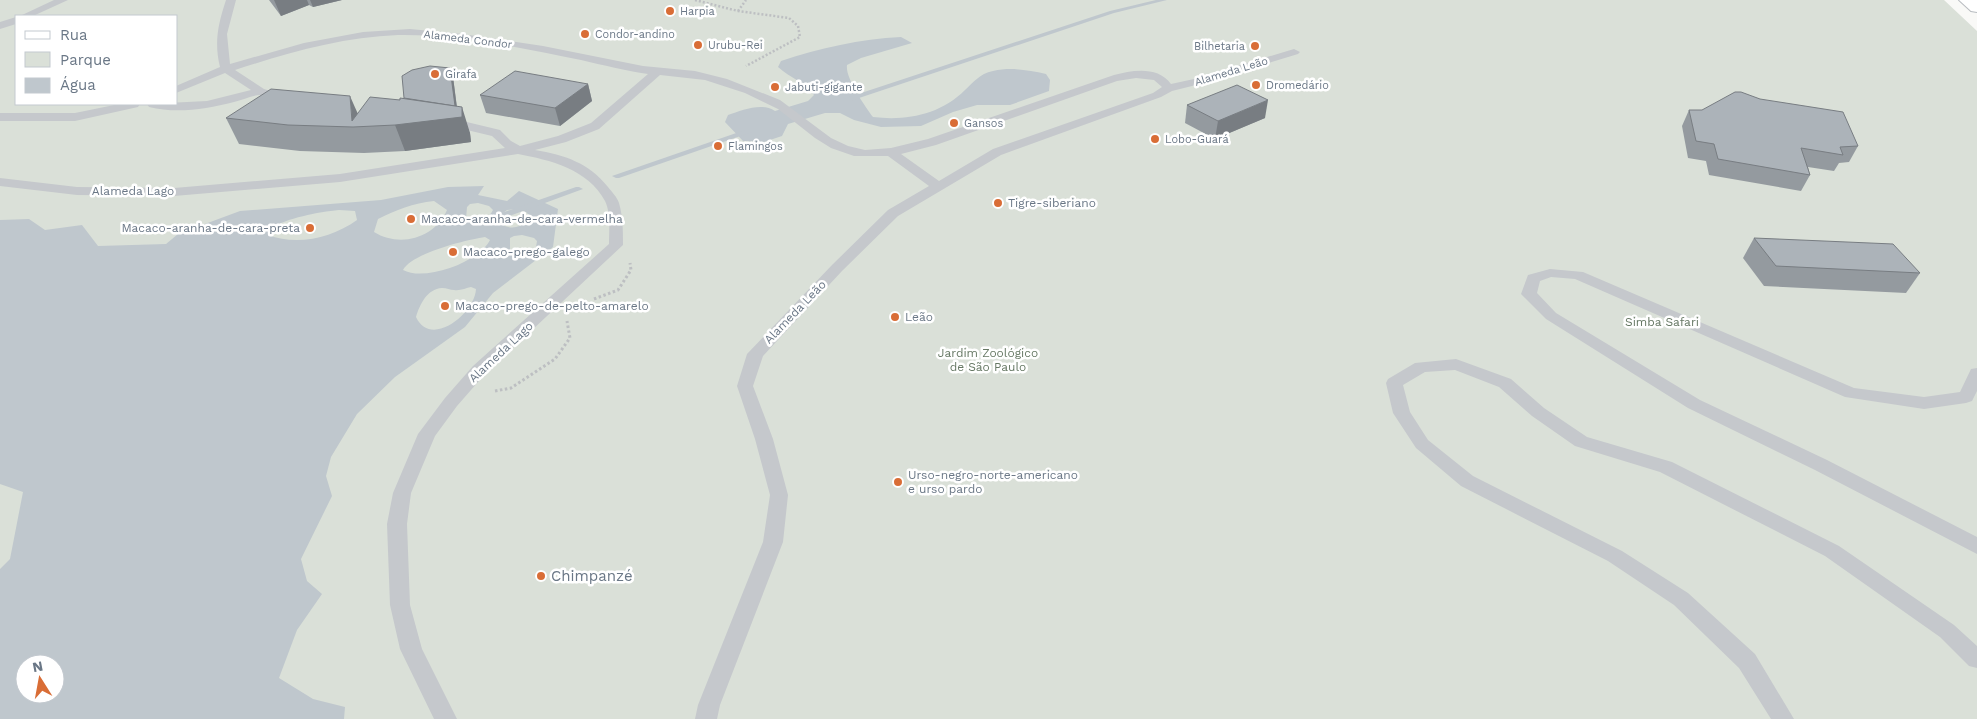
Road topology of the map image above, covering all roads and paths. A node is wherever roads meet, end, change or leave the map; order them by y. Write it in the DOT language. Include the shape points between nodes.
graph roads {
  1 [pos="63,0"];
  2 [pos="230,0"];
  3 [pos="696,0"];
  4 [pos="746,0"];
  5 [pos="1968,0"];
  6 [pos="1977,7"];
  7 [pos="738,11"];
  8 [pos="27,15"];
  9 [pos="15,20"];
  10 [pos="0,26"];
  11 [pos="1294,52"];
  12 [pos="226,69"];
  13 [pos="657,72"];
  14 [pos="713,78"];
  15 [pos="1168,88"];
  16 [pos="178,89"];
  17 [pos="260,91"];
  18 [pos="300,103"];
  19 [pos="129,105"];
  20 [pos="160,105"];
  21 [pos="178,105"];
  22 [pos="178,105"];
  23 [pos="0,117"];
  24 [pos="437,120"];
  25 [pos="518,150"];
  26 [pos="890,152"];
  27 [pos="473,157"];
  28 [pos="0,182"];
  29 [pos="938,186"];
  30 [pos="1977,373"];
  31 [pos="1977,546"];
  32 [pos="1977,659"];
  33 [pos="446,719"];
  34 [pos="706,719"];
  35 [pos="1783,719"];
  1 -- 8 [label="lane"];
  2 -- 12 [label="lane" via="220,48"];
  3 -- 7 [label="path"];
  4 -- 7 [label="path"];
  5 -- 6 [label="main road"];
  7 -- 14 [label="path" via="789,18 798,26 800,37 738,70"];
  9 -- 10 [label="lane"];
  11 -- 15 [label="lane, Alameda Leão"];
  12 -- 13 [label="lane, Alameda Condor" via="283,50 338,38 385,32 430,32 563,52"];
  12 -- 16 [label="lane, Alameda Condor"];
  12 -- 17 [label="lane"];
  13 -- 14 [label="lane, Alameda Condor"];
  13 -- 25 [label="lane" via="595,126 562,139"];
  14 -- 26 [label="lane, Alameda Condor" via="780,105 843,149"];
  15 -- 26 [label="lane" via="1157,77 1145,74 1114,78 932,142"];
  15 -- 29 [label="lane, Alameda Leão" via="1157,95 997,152"];
  17 -- 18 [label="lane"];
  17 -- 22 [label="lane" via="205,105"];
  19 -- 23 [label="lane" via="75,117"];
  20 -- 21 [label="lane"];
  24 -- 25 [label="lane, Alameda Lago" via="496,133"];
  25 -- 27 [label="lane"];
  25 -- 33 [label="lane, Alameda Lago" via="549,156 592,176 612,201 616,245 479,370 427,434 402,493 397,524 400,605 412,649"];
  26 -- 29 [label="lane"];
  27 -- 28 [label="lane, Alameda Lago" via="340,178 174,192 77,191"];
  29 -- 34 [label="lane, Alameda Leão" via="893,213 755,354 745,386 779,495 773,542"];
  30 -- 31 [label="lane" via="1966,396 1924,403 1851,393 1578,275 1550,273 1532,278 1529,294 1551,316 1694,404"];
  32 -- 35 [label="lane" via="1948,631 1832,551 1666,467 1581,442 1538,412 1505,383 1456,364 1420,367 1394,383 1402,412 1422,444 1466,481 1614,556 1681,599 1747,661"];
}
